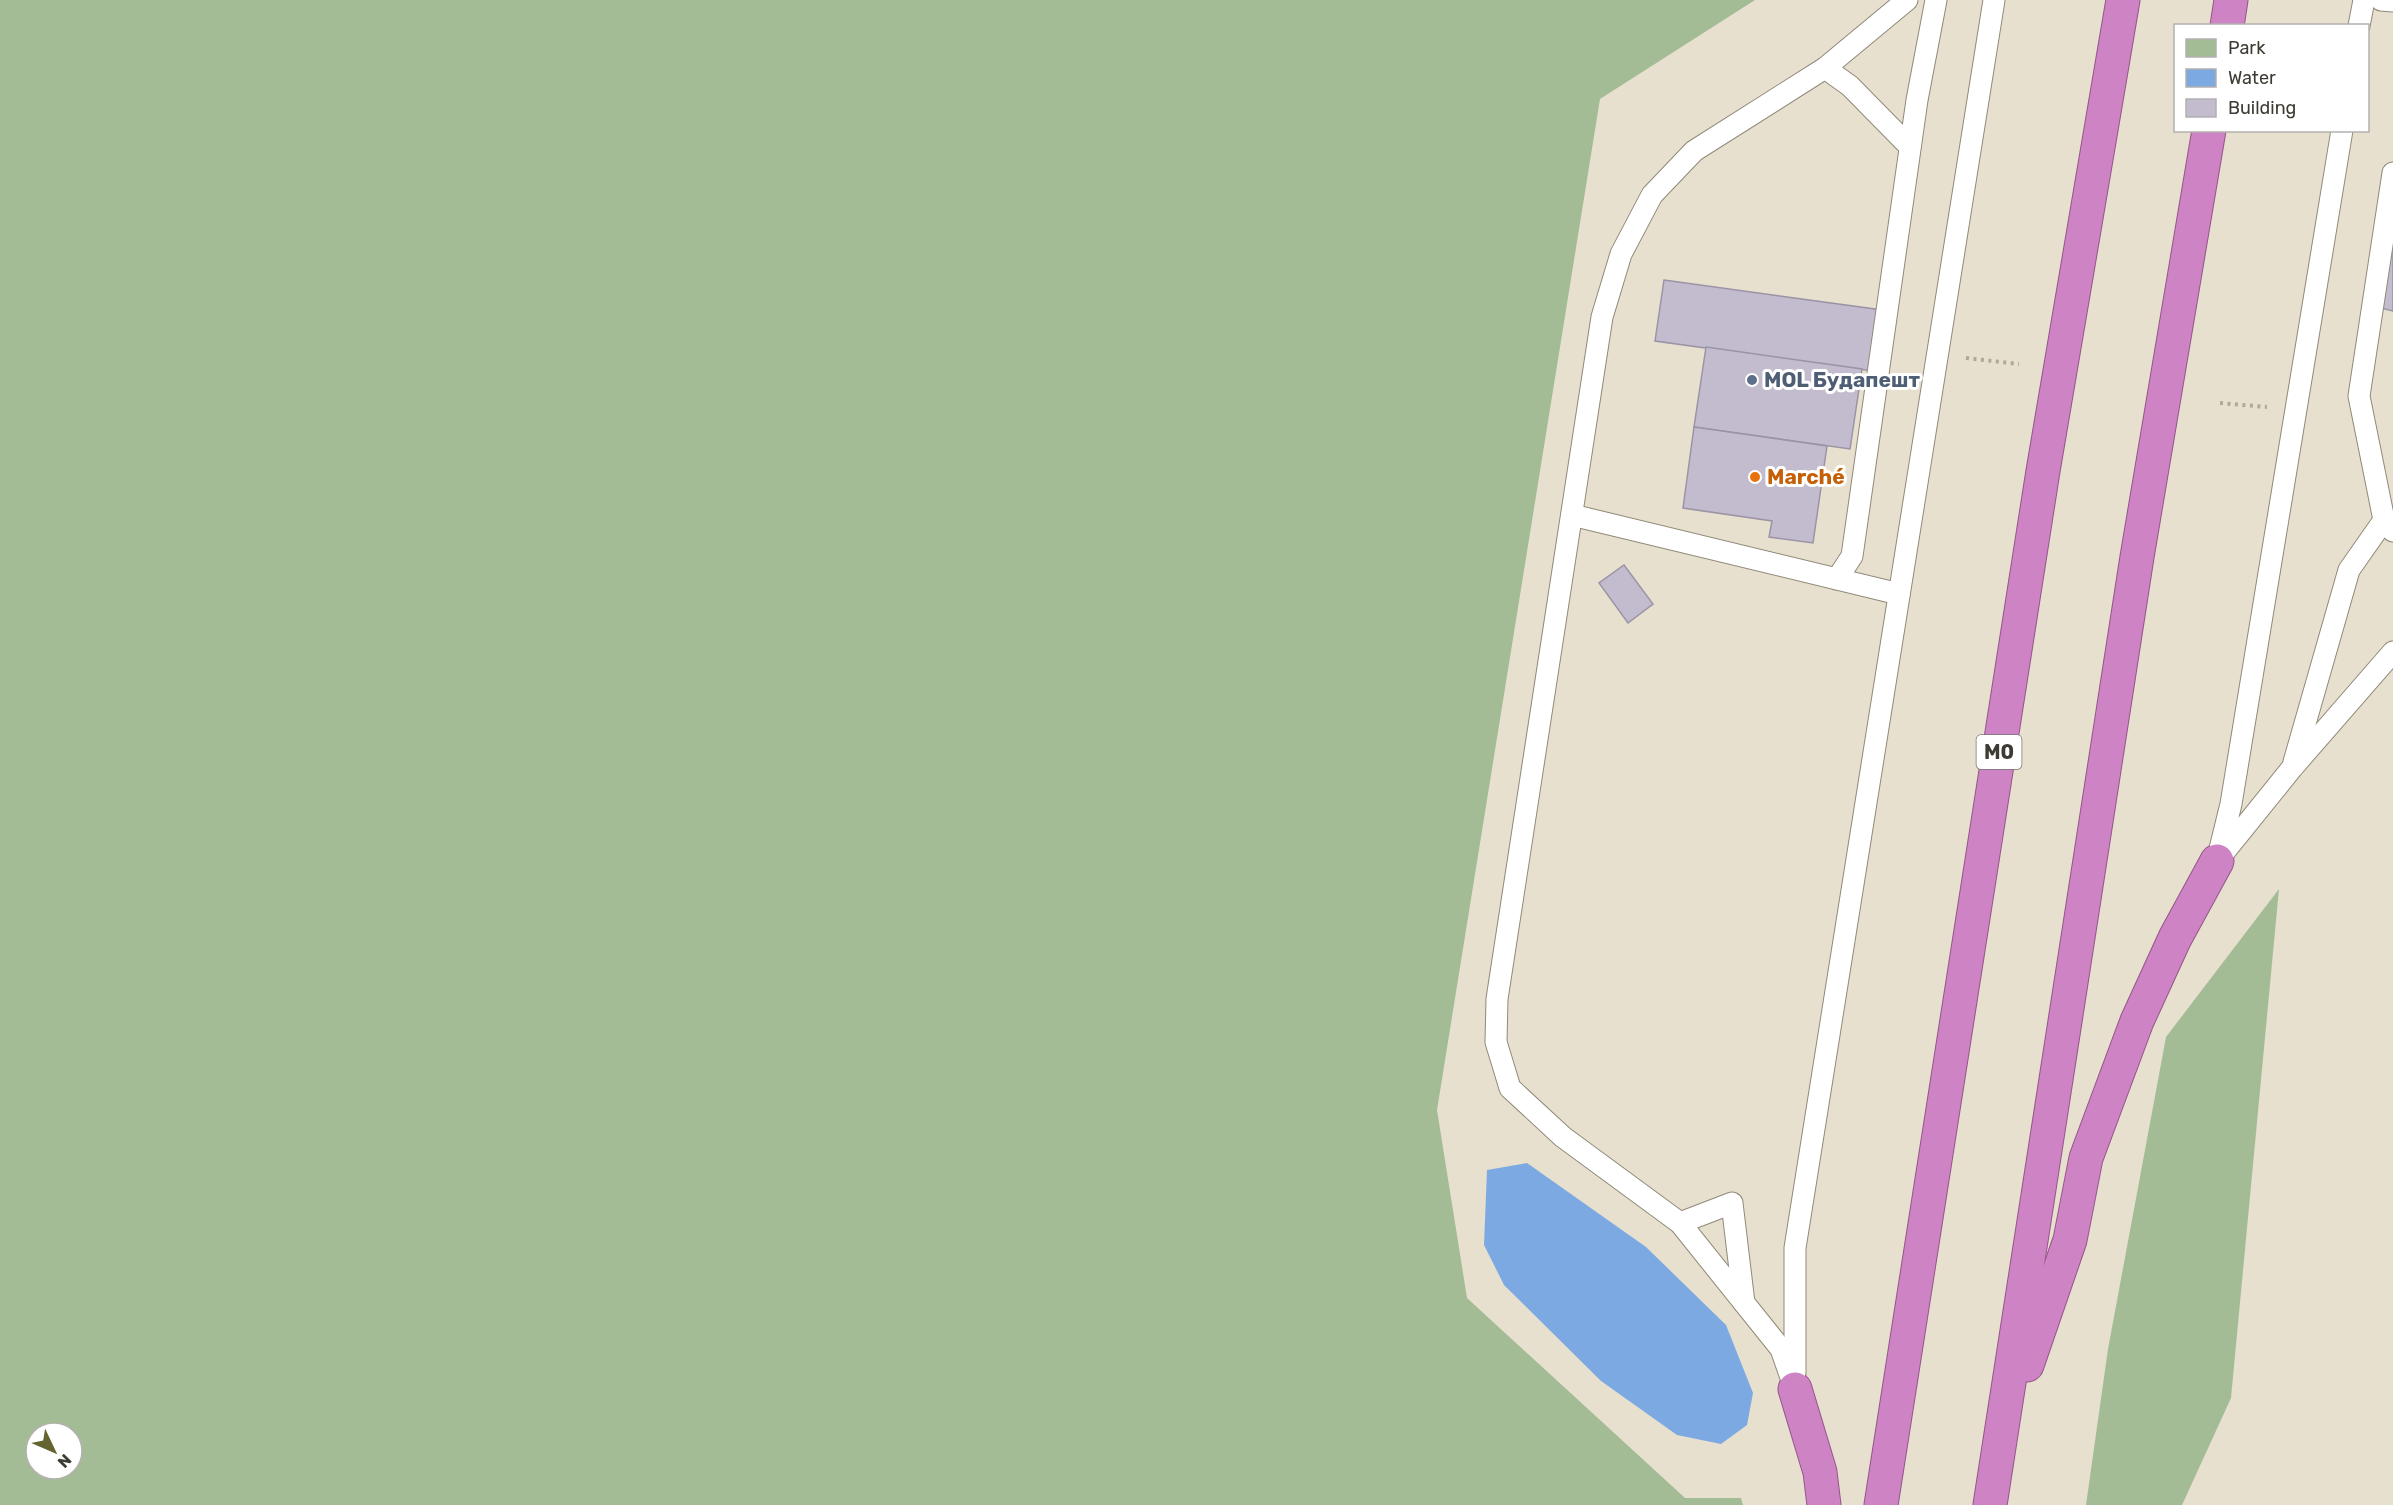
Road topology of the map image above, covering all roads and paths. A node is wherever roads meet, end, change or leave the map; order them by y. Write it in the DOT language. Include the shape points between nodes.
graph roads {
  1 [pos="1907,0"];
  2 [pos="1936,0"];
  3 [pos="1994,0"];
  4 [pos="2123,0"];
  5 [pos="2231,0"];
  6 [pos="2364,0"];
  7 [pos="2381,0"];
  8 [pos="2393,1"];
  9 [pos="2227,24"];
  10 [pos="2360,24"];
  11 [pos="1825,68"];
  12 [pos="2209,132"];
  13 [pos="2342,132"];
  14 [pos="1911,147"];
  15 [pos="2393,173"];
  16 [pos="1937,356"];
  17 [pos="2019,364"];
  18 [pos="2220,403"];
  19 [pos="2296,409"];
  20 [pos="1572,515"];
  21 [pos="2388,526"];
  22 [pos="1837,579"];
  23 [pos="1899,594"];
  24 [pos="2393,652"];
  25 [pos="2292,768"];
  26 [pos="2217,861"];
  27 [pos="1680,1223"];
  28 [pos="1744,1303"];
  29 [pos="1795,1389"];
  30 [pos="2000,1446"];
  31 [pos="1824,1505"];
  32 [pos="1881,1505"];
  33 [pos="1990,1505"];
  1 -- 11 [label="lane"];
  2 -- 14 [label="lane"];
  3 -- 16 [label="lane"];
  4 -- 32 [label="highway, M0" via="2043,471"];
  5 -- 9 [label="highway"];
  6 -- 10 [label="lane"];
  7 -- 8 [label="lane"];
  11 -- 14 [label="lane" via="1850,86"];
  11 -- 20 [label="lane" via="1694,151 1653,195 1621,254 1602,317"];
  12 -- 30 [label="highway" via="2137,558"];
  13 -- 19 [label="lane"];
  14 -- 22 [label="lane" via="1852,556"];
  15 -- 21 [label="lane" via="2359,396"];
  16 -- 17 [label="path"];
  16 -- 23 [label="lane"];
  18 -- 19 [label="path"];
  19 -- 26 [label="lane" via="2231,804"];
  20 -- 22 [label="lane"];
  20 -- 27 [label="lane" via="1497,999 1496,1042 1510,1088 1563,1137"];
  21 -- 25 [label="lane" via="2349,570"];
  22 -- 23 [label="lane"];
  23 -- 29 [label="lane" via="1795,1248"];
  24 -- 25 [label="lane"];
  25 -- 26 [label="lane"];
  26 -- 30 [label="highway" via="2175,938 2137,1021 2086,1158 2070,1240"];
  27 -- 28 [label="lane"];
  27 -- 28 [label="lane" via="1732,1203"];
  28 -- 29 [label="lane" via="1781,1349"];
  29 -- 31 [label="highway" via="1820,1472"];
  30 -- 33 [label="highway"];
}
